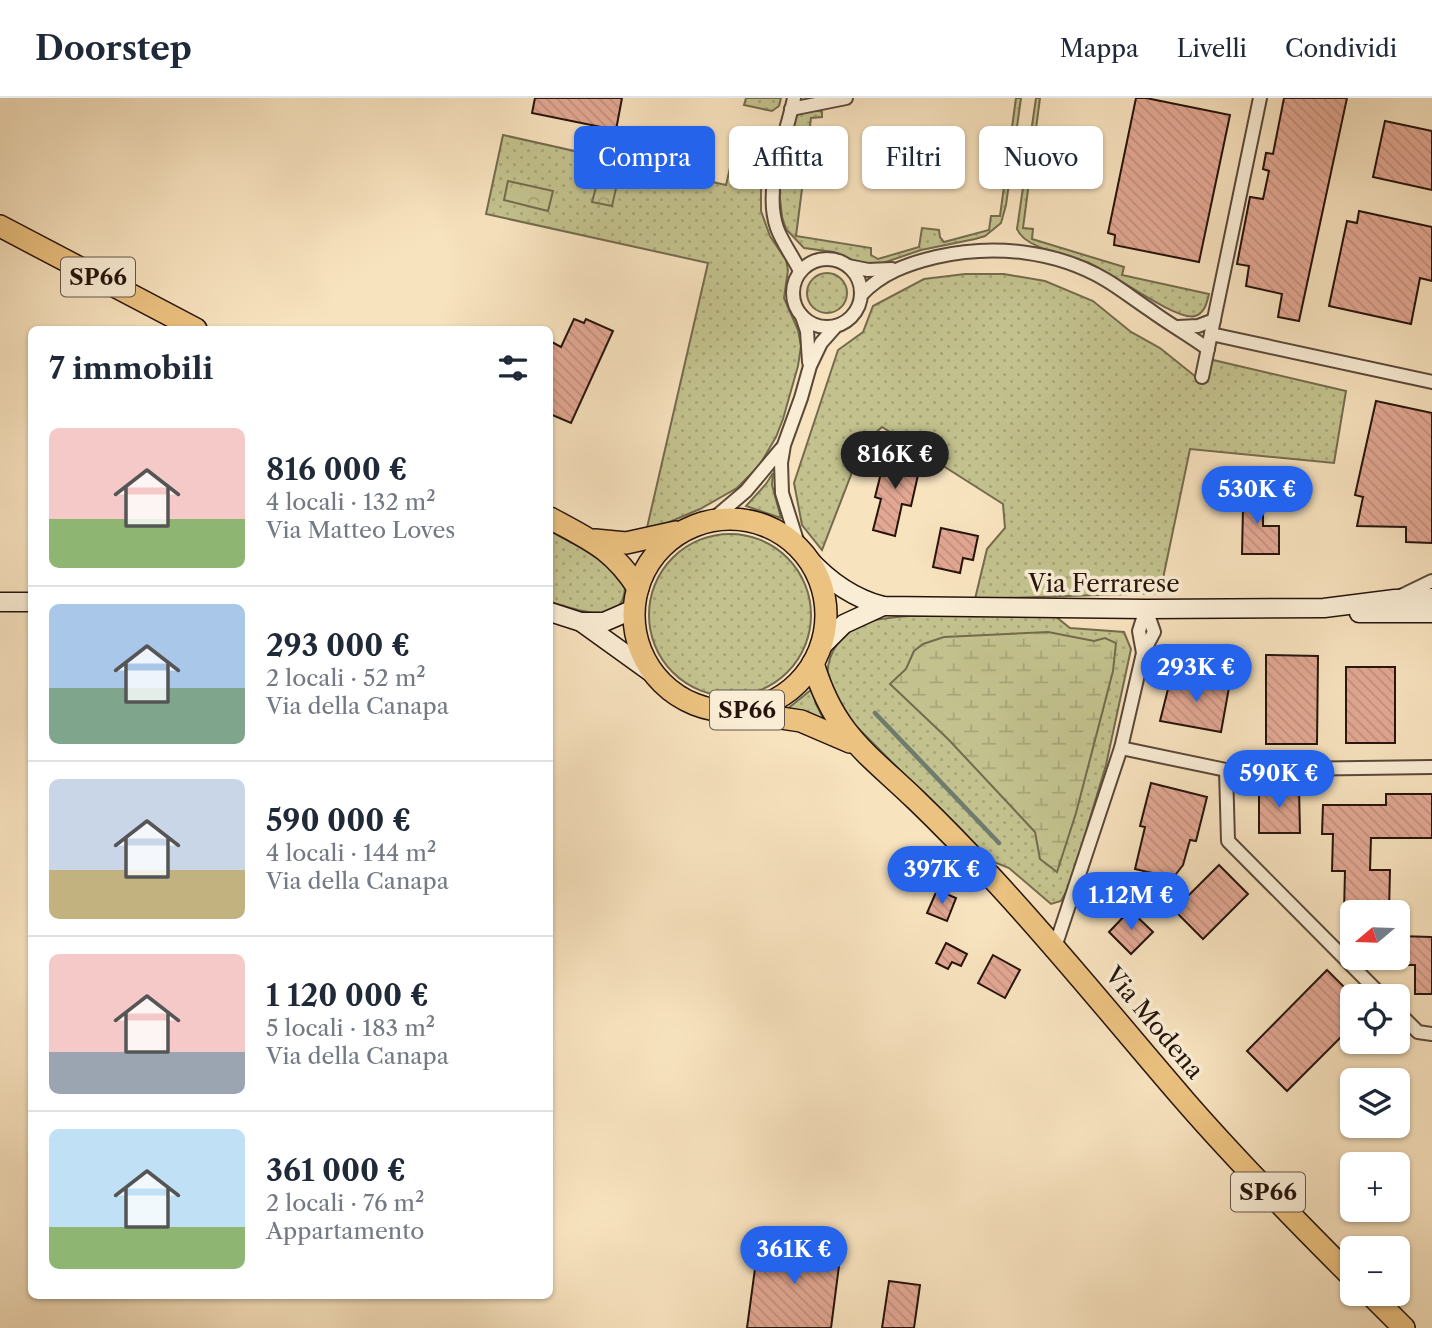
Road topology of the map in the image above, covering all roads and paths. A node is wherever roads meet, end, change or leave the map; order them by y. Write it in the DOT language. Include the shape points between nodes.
graph roads {
  1 [pos="846,98"];
  2 [pos="1259,98"];
  3 [pos="793,104"];
  4 [pos="0,226"];
  5 [pos="784,240"];
  6 [pos="817,260"];
  7 [pos="848,265"];
  8 [pos="900,268"];
  9 [pos="800,271"];
  10 [pos="861,295"];
  11 [pos="802,316"];
  12 [pos="190,326"];
  13 [pos="836,326"];
  14 [pos="1178,327"];
  15 [pos="1212,327"];
  16 [pos="1208,349"];
  17 [pos="810,366"];
  18 [pos="1202,377"];
  19 [pos="1432,382"];
  20 [pos="784,445"];
  21 [pos="553,520"];
  22 [pos="712,520"];
  23 [pos="685,530"];
  24 [pos="583,536"];
  25 [pos="803,553"];
  26 [pos="1432,581"];
  27 [pos="638,588"];
  28 [pos="1432,598"];
  29 [pos="1395,599"];
  30 [pos="0,602"];
  31 [pos="28,602"];
  32 [pos="883,606"];
  33 [pos="1325,608"];
  34 [pos="1146,609"];
  35 [pos="634,610"];
  36 [pos="553,613"];
  37 [pos="1432,613"];
  38 [pos="581,622"];
  39 [pos="818,655"];
  40 [pos="656,676"];
  41 [pos="740,712"];
  42 [pos="855,744"];
  43 [pos="1121,748"];
  44 [pos="1432,767"];
  45 [pos="1226,770"];
  46 [pos="1055,947"];
  47 [pos="1370,984"];
  48 [pos="1410,1024"];
  49 [pos="1418,1032"];
  50 [pos="1432,1034"];
  51 [pos="1432,1046"];
  52 [pos="1340,1265"];
  53 [pos="1382,1306"];
  54 [pos="1404,1328"];
  1 -- 3 [label="street"];
  2 -- 15 [label="street"];
  3 -- 5 [label="street" via="773,185 774,215"];
  4 -- 12 [label="main road, SP66"];
  5 -- 6 [label="street"];
  5 -- 9 [label="street"];
  6 -- 7 [label="street" via="828,258"];
  6 -- 9 [label="street"];
  7 -- 8 [label="street" via="868,270"];
  7 -- 10 [label="street"];
  8 -- 10 [label="street"];
  8 -- 14 [label="street" via="966,252 1030,254 1089,272"];
  9 -- 11 [label="street" via="793,299"];
  10 -- 13 [label="street" via="856,312"];
  11 -- 13 [label="street" via="817,326"];
  11 -- 17 [label="street"];
  13 -- 17 [label="street"];
  14 -- 15 [label="street"];
  14 -- 16 [label="street"];
  15 -- 16 [label="street"];
  15 -- 19 [label="street"];
  16 -- 18 [label="street"];
  17 -- 20 [label="street"];
  20 -- 22 [label="street" via="746,491"];
  20 -- 25 [label="street" via="782,493"];
  21 -- 24 [label="main road, SP66"];
  22 -- 23 [label="main road, Via Modena / SP66"];
  22 -- 25 [label="main road, Via Modena / SP66" via="765,525"];
  23 -- 24 [label="main road, SP66" via="626,543"];
  23 -- 27 [label="main road, Via Modena / SP66" via="655,555"];
  24 -- 27 [label="main road, SP66" via="622,564"];
  25 -- 32 [label="main road, Via Ferrarese" via="843,589"];
  25 -- 39 [label="main road, Via Modena / SP66" via="819,578 825,602 825,631"];
  26 -- 29 [label="street"];
  27 -- 35 [label="main road, Via Modena / SP66"];
  28 -- 29 [label="main road, Via Ferrarese"];
  29 -- 33 [label="main road, Via Ferrarese"];
  30 -- 31 [label="main road"];
  32 -- 34 [label="main road, Via Ferrarese"];
  32 -- 39 [label="main road, Via Ferrarese" via="844,624"];
  33 -- 34 [label="main road, Via Ferrarese"];
  33 -- 37 [label="main road, Via Ferrarese" via="1345,613"];
  34 -- 43 [label="street" via="1154,632 1143,653"];
  35 -- 38 [label="main road" via="604,622"];
  35 -- 40 [label="main road, Via Modena / SP66" via="636,639"];
  36 -- 38 [label="main road"];
  38 -- 40 [label="main road"];
  39 -- 41 [label="main road, Via Modena / SP66" via="801,681 779,699"];
  39 -- 42 [label="main road, Via Modena / SP66" via="825,700"];
  40 -- 41 [label="main road, Via Modena / SP66" via="688,702"];
  41 -- 42 [label="main road, Via Modena / SP66" via="801,722"];
  42 -- 46 [label="main road, Via Modena / SP66" via="941,825"];
  43 -- 45 [label="street"];
  43 -- 46 [label="street"];
  44 -- 45 [label="street"];
  45 -- 47 [label="street" via="1228,841"];
  46 -- 52 [label="main road, Via Modena / SP66" via="1187,1103"];
  48 -- 49 [label="street"];
  49 -- 50 [label="street"];
  49 -- 51 [label="street"];
  53 -- 54 [label="main road"];
}
